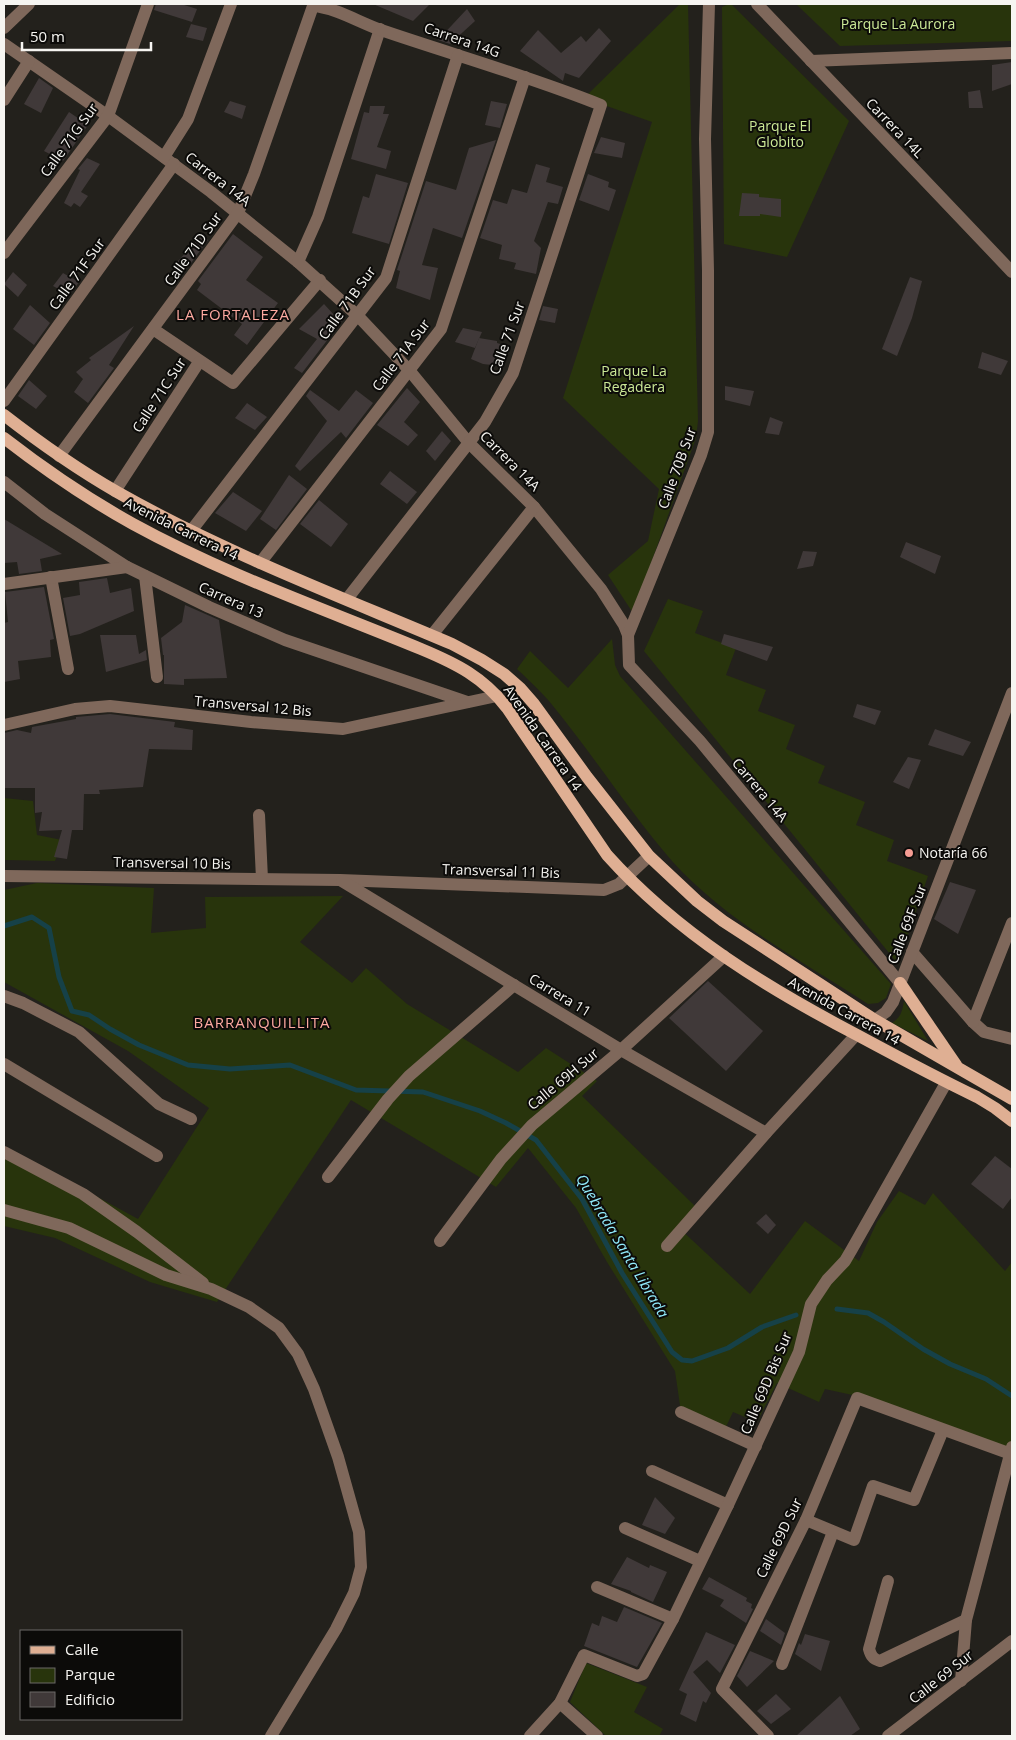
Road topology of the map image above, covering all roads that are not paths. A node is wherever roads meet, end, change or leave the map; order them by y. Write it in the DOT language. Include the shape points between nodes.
graph roads {
  1 [pos="29,4"];
  2 [pos="148,4"];
  3 [pos="231,4"];
  4 [pos="709,4"];
  5 [pos="757,4"];
  6 [pos="313,6"];
  7 [pos="4,28"];
  8 [pos="380,29"];
  9 [pos="4,44"];
  10 [pos="1012,53"];
  11 [pos="458,55"];
  12 [pos="29,61"];
  13 [pos="811,61"];
  14 [pos="525,77"];
  15 [pos="4,100"];
  16 [pos="601,105"];
  17 [pos="108,116"];
  18 [pos="169,161"];
  19 [pos="238,213"];
  20 [pos="4,253"];
  21 [pos="298,262"];
  22 [pos="1012,272"];
  23 [pos="320,280"];
  24 [pos="358,316"];
  25 [pos="152,329"];
  26 [pos="199,362"];
  27 [pos="409,370"];
  28 [pos="4,401"];
  29 [pos="4,415"];
  30 [pos="4,438"];
  31 [pos="469,442"];
  32 [pos="60,456"];
  33 [pos="4,482"];
  34 [pos="115,491"];
  35 [pos="534,506"];
  36 [pos="191,531"];
  37 [pos="260,563"];
  38 [pos="127,567"];
  39 [pos="145,576"];
  40 [pos="51,578"];
  41 [pos="4,584"];
  42 [pos="347,600"];
  43 [pos="432,635"];
  44 [pos="628,635"];
  45 [pos="68,669"];
  46 [pos="157,678"];
  47 [pos="497,696"];
  48 [pos="1011,700"];
  49 [pos="467,702"];
  50 [pos="4,725"];
  51 [pos="259,814"];
  52 [pos="649,856"];
  53 [pos="627,876"];
  54 [pos="5,877"];
  55 [pos="262,879"];
  56 [pos="340,880"];
  57 [pos="1012,923"];
  58 [pos="912,952"];
  59 [pos="724,956"];
  60 [pos="900,983"];
  61 [pos="514,985"];
  62 [pos="4,996"];
  63 [pos="875,1020"];
  64 [pos="973,1022"];
  65 [pos="856,1035"];
  66 [pos="1012,1039"];
  67 [pos="621,1050"];
  68 [pos="4,1064"];
  69 [pos="958,1067"];
  70 [pos="946,1083"];
  71 [pos="1012,1099"];
  72 [pos="191,1119"];
  73 [pos="1012,1121"];
  74 [pos="766,1132"];
  75 [pos="4,1152"];
  76 [pos="158,1156"];
  77 [pos="328,1177"];
  78 [pos="4,1210"];
  79 [pos="440,1242"];
  80 [pos="667,1246"];
  81 [pos="211,1289"];
  82 [pos="681,1412"];
  83 [pos="943,1430"];
  84 [pos="756,1446"];
  85 [pos="1011,1450"];
  86 [pos="652,1471"];
  87 [pos="728,1505"];
  88 [pos="806,1520"];
  89 [pos="625,1528"];
  90 [pos="833,1532"];
  91 [pos="700,1561"];
  92 [pos="888,1581"];
  93 [pos="597,1587"];
  94 [pos="673,1619"];
  95 [pos="966,1620"];
  96 [pos="1012,1641"];
  97 [pos="782,1664"];
  98 [pos="961,1681"];
  99 [pos="560,1703"];
  100 [pos="271,1736"];
  101 [pos="530,1736"];
  102 [pos="597,1736"];
  103 [pos="768,1736"];
  104 [pos="888,1736"];
  1 -- 7 [label="street"];
  2 -- 17 [label="street, Calle 71G Sur"];
  3 -- 18 [label="street, Calle 71F Sur"];
  4 -- 44 [label="street, Calle 70B Sur" via="704,138 709,419 706,442"];
  5 -- 13 [label="street, Carrera 14L"];
  6 -- 8 [label="street, Carrera 14G" via="325,7"];
  6 -- 19 [label="street, Calle 71D Sur"];
  8 -- 11 [label="street, Carrera 14G"];
  8 -- 21 [label="street" via="318,217"];
  9 -- 12 [label="street, Carrera 14A"];
  10 -- 13 [label="street"];
  11 -- 14 [label="street, Carrera 14G"];
  11 -- 24 [label="street, Calle 71B Sur" via="386,278"];
  12 -- 15 [label="street"];
  12 -- 17 [label="street, Carrera 14A"];
  13 -- 22 [label="street, Carrera 14L"];
  14 -- 16 [label="street, Carrera 14G"];
  14 -- 27 [label="street, Calle 71A Sur" via="441,329"];
  16 -- 31 [label="street, Calle 71 Sur" via="513,372 485,422"];
  17 -- 18 [label="street, Carrera 14A"];
  17 -- 20 [label="street, Calle 71G Sur"];
  18 -- 19 [label="street, Carrera 14A"];
  18 -- 28 [label="street, Calle 71F Sur"];
  19 -- 21 [label="street, Carrera 14A"];
  19 -- 25 [label="street, Calle 71D Sur"];
  21 -- 23 [label="street, Carrera 14A"];
  23 -- 24 [label="street, Carrera 14A"];
  23 -- 26 [label="street, Calle 71C Sur" via="233,383"];
  24 -- 27 [label="street, Carrera 14A"];
  24 -- 36 [label="street, Calle 71B Sur"];
  25 -- 26 [label="street"];
  25 -- 32 [label="street, Calle 71D Sur"];
  26 -- 34 [label="street, Calle 71C Sur"];
  27 -- 31 [label="street, Carrera 14A"];
  27 -- 37 [label="street, Calle 71A Sur"];
  29 -- 32 [label="main road, Avenida Carrera 14"];
  30 -- 47 [label="main road, Avenida Carrera 14" via="132,523 219,566 453,663 472,674"];
  31 -- 35 [label="street, Carrera 14A"];
  31 -- 42 [label="street, Calle 71 Sur"];
  32 -- 34 [label="main road, Avenida Carrera 14"];
  33 -- 38 [label="street, Carrera 13" via="45,514"];
  34 -- 36 [label="main road, Avenida Carrera 14"];
  35 -- 43 [label="street"];
  35 -- 44 [label="street, Carrera 14A" via="601,589"];
  36 -- 37 [label="main road, Avenida Carrera 14"];
  37 -- 42 [label="main road, Avenida Carrera 14"];
  38 -- 39 [label="street, Carrera 13"];
  38 -- 40 [label="street"];
  39 -- 46 [label="street"];
  39 -- 49 [label="street, Carrera 13" via="285,640"];
  40 -- 41 [label="street"];
  40 -- 45 [label="street"];
  42 -- 43 [label="main road, Avenida Carrera 14"];
  43 -- 52 [label="main road, Avenida Carrera 14" via="482,660 520,688"];
  44 -- 60 [label="street, Carrera 14A" via="629,666 700,742"];
  47 -- 49 [label="street, Transversal 12 Bis"];
  47 -- 53 [label="main road, Avenida Carrera 14" via="592,835"];
  48 -- 58 [label="street, Calle 69F Sur"];
  49 -- 50 [label="street, Transversal 12 Bis" via="343,729 110,706 75,709"];
  51 -- 55 [label="street"];
  52 -- 53 [label="street, Transversal 11 Bis"];
  52 -- 63 [label="main road, Avenida Carrera 14" via="723,920"];
  53 -- 56 [label="street, Transversal 11 Bis" via="604,890"];
  53 -- 59 [label="main road, Avenida Carrera 14" via="668,914"];
  54 -- 55 [label="street, Transversal 10 Bis"];
  55 -- 56 [label="street, Transversal 10 Bis"];
  56 -- 61 [label="street, Carrera 11"];
  57 -- 64 [label="street"];
  58 -- 60 [label="street, Calle 69F Sur"];
  58 -- 64 [label="street"];
  59 -- 65 [label="main road, Avenida Carrera 14" via="758,980"];
  59 -- 67 [label="street, Calle 69H Sur"];
  60 -- 63 [label="street, Calle 69F Sur" via="888,1010"];
  60 -- 69 [label="main road"];
  61 -- 67 [label="street, Carrera 11"];
  61 -- 77 [label="street" via="403,1083"];
  62 -- 72 [label="street" via="80,1032 159,1104"];
  63 -- 69 [label="main road, Avenida Carrera 14"];
  64 -- 66 [label="street" via="984,1032"];
  65 -- 70 [label="main road, Avenida Carrera 14"];
  65 -- 74 [label="street"];
  67 -- 74 [label="street, Carrera 11"];
  67 -- 79 [label="street, Calle 69H Sur" via="532,1125 501,1159"];
  68 -- 76 [label="street"];
  69 -- 71 [label="main road, Avenida Carrera 14"];
  70 -- 73 [label="main road, Avenida Carrera 14" via="989,1104"];
  70 -- 84 [label="street, Calle 69D Bis Sur" via="852,1249 811,1304 799,1352"];
  74 -- 80 [label="street"];
  75 -- 81 [label="street" via="83,1194"];
  78 -- 81 [label="street" via="69,1228 166,1274"];
  81 -- 100 [label="street" via="249,1307 279,1328 298,1354 338,1456 359,1532 361,1568 354,1593 336,1629"];
  82 -- 84 [label="street"];
  83 -- 85 [label="street"];
  83 -- 88 [label="street, Calle 69D Sur" via="857,1398"];
  83 -- 90 [label="street" via="914,1500 873,1486 854,1540"];
  84 -- 87 [label="street, Calle 69D Bis Sur"];
  85 -- 95 [label="street"];
  86 -- 87 [label="street"];
  87 -- 91 [label="street, Calle 69D Bis Sur"];
  88 -- 90 [label="street"];
  88 -- 103 [label="street, Calle 69D Sur" via="722,1689"];
  89 -- 91 [label="street"];
  90 -- 97 [label="street"];
  91 -- 94 [label="street, Calle 69D Bis Sur"];
  92 -- 95 [label="street" via="869,1649 875,1660 880,1661"];
  93 -- 94 [label="street"];
  94 -- 99 [label="street, Calle 69D Bis Sur" via="643,1674 640,1676 584,1655"];
  95 -- 98 [label="street"];
  96 -- 98 [label="street, Calle 69 Sur"];
  98 -- 104 [label="street, Calle 69 Sur"];
  99 -- 101 [label="street"];
  99 -- 102 [label="street"];
}
